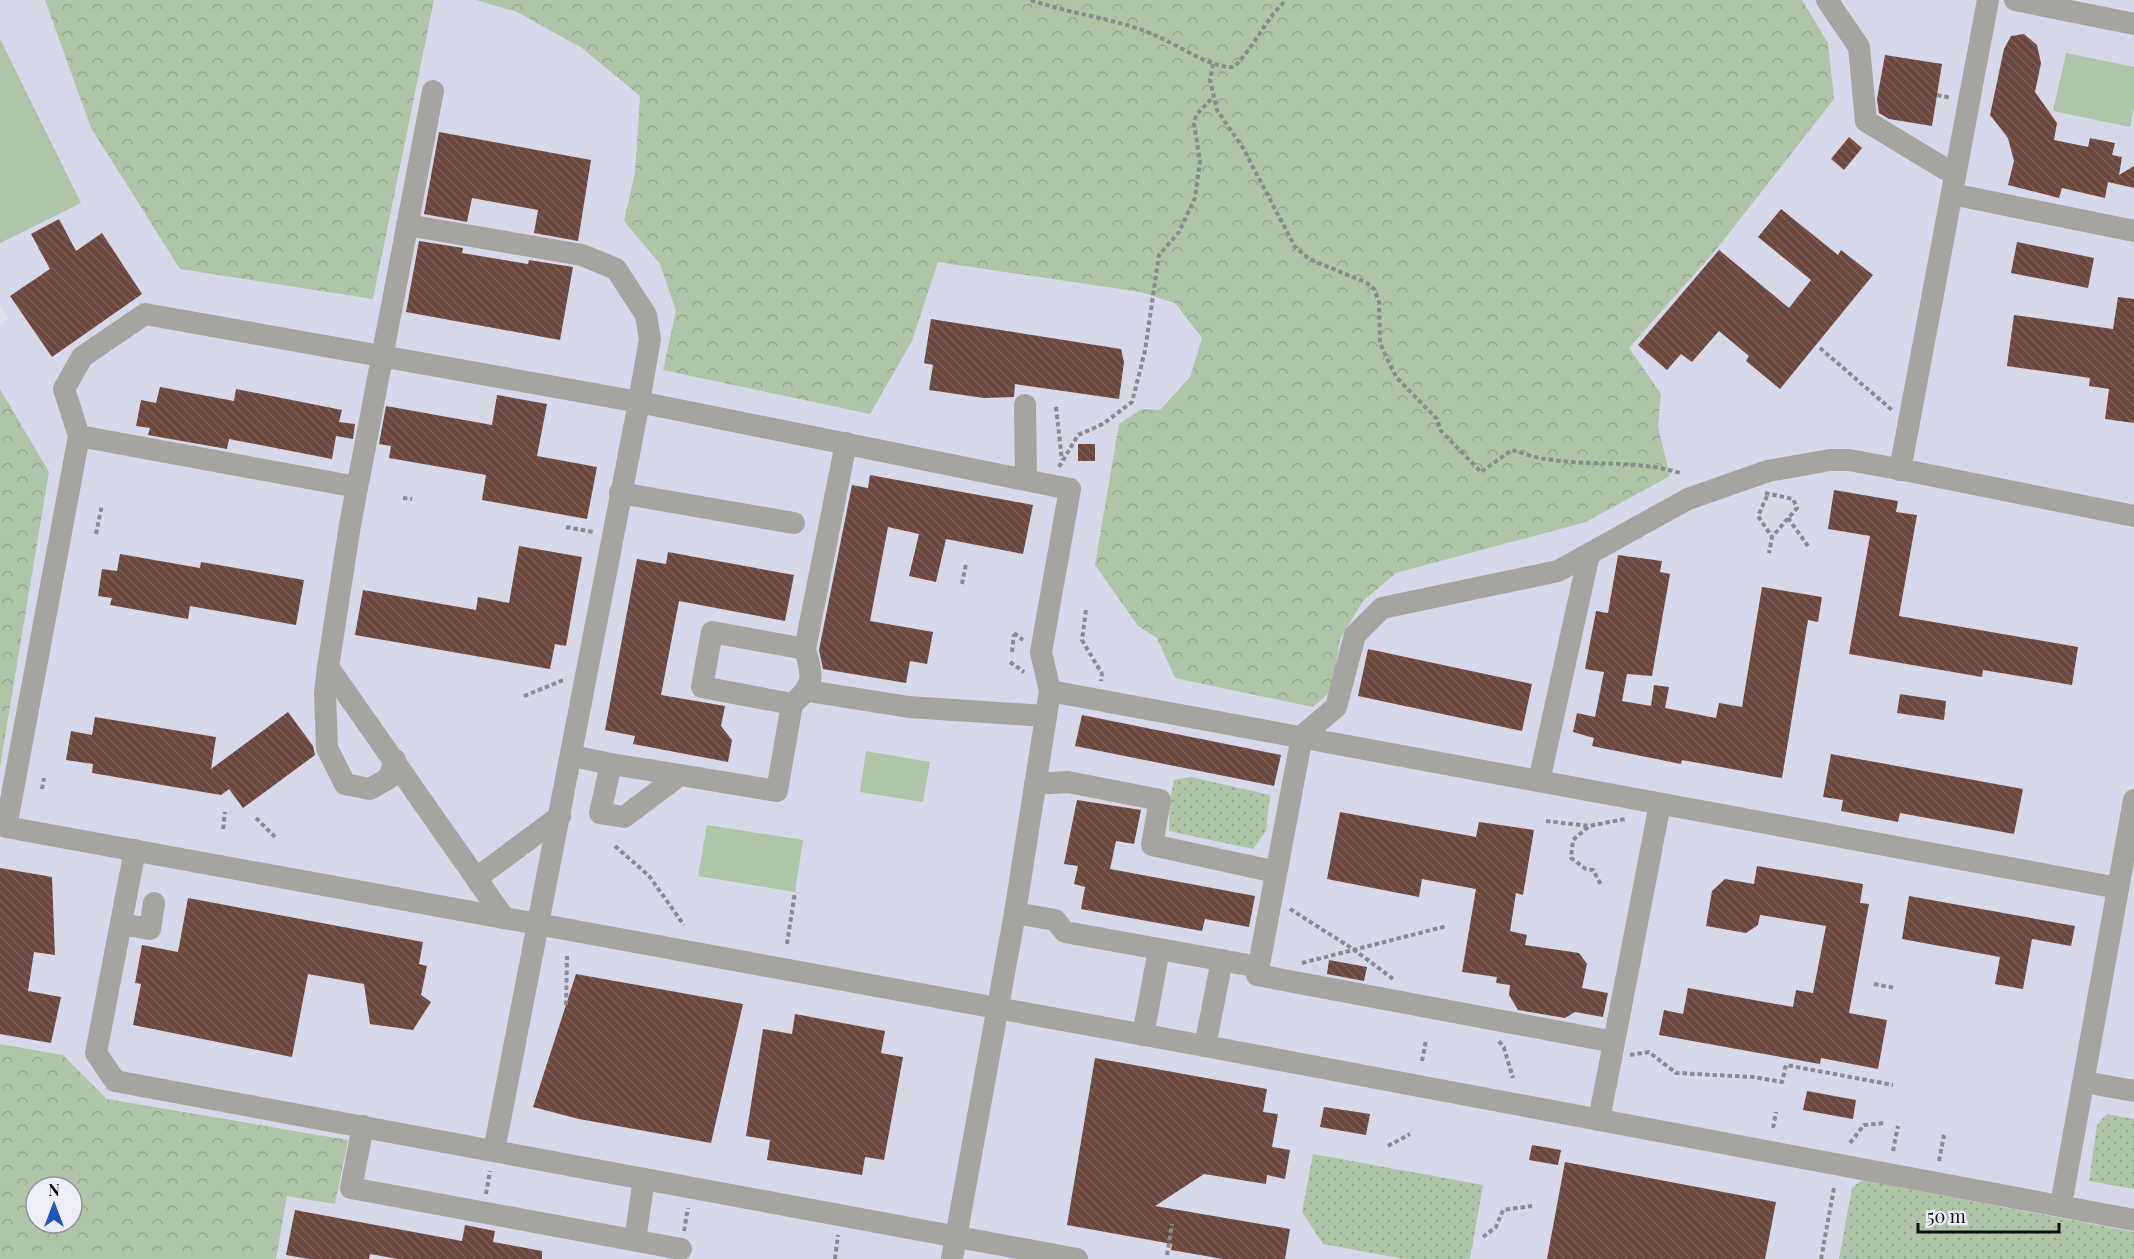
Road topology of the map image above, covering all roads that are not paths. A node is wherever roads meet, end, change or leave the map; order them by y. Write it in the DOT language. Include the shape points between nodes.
graph roads {
  1 [pos="1827,0"];
  2 [pos="1988,0"];
  3 [pos="2015,0"];
  4 [pos="2134,24"];
  5 [pos="433,91"];
  6 [pos="1953,185"];
  7 [pos="407,225"];
  8 [pos="2134,231"];
  9 [pos="382,357"];
  10 [pos="639,402"];
  11 [pos="1025,405"];
  12 [pos="79,436"];
  13 [pos="846,443"];
  14 [pos="1900,470"];
  15 [pos="1026,479"];
  16 [pos="357,487"];
  17 [pos="620,493"];
  18 [pos="2134,516"];
  19 [pos="794,523"];
  20 [pos="1589,554"];
  21 [pos="805,649"];
  22 [pos="328,667"];
  23 [pos="1050,691"];
  24 [pos="800,697"];
  25 [pos="1046,716"];
  26 [pos="1302,736"];
  27 [pos="572,756"];
  28 [pos="395,760"];
  29 [pos="611,764"];
  30 [pos="680,775"];
  31 [pos="1539,781"];
  32 [pos="1035,783"];
  33 [pos="2134,800"];
  34 [pos="1660,804"];
  35 [pos="561,811"];
  36 [pos="600,813"];
  37 [pos="135,850"];
  38 [pos="1276,872"];
  39 [pos="478,878"];
  40 [pos="2118,888"];
  41 [pos="154,903"];
  42 [pos="1015,913"];
  43 [pos="504,918"];
  44 [pos="121,924"];
  45 [pos="539,925"];
  46 [pos="1159,950"];
  47 [pos="1222,960"];
  48 [pos="1259,967"];
  49 [pos="997,1009"];
  50 [pos="1143,1035"];
  51 [pos="1205,1046"];
  52 [pos="1612,1050"];
  53 [pos="2084,1082"];
  54 [pos="2134,1091"];
  55 [pos="1599,1120"];
  56 [pos="363,1126"];
  57 [pos="494,1151"];
  58 [pos="644,1179"];
  59 [pos="2061,1206"];
  60 [pos="2134,1220"];
  61 [pos="635,1240"];
  62 [pos="681,1248"];
  63 [pos="954,1248"];
  64 [pos="1077,1259"];
  1 -- 6 [label="street" via="1859,47 1866,121"];
  2 -- 6 [label="street"];
  3 -- 4 [label="street"];
  5 -- 7 [label="street"];
  6 -- 8 [label="street"];
  6 -- 14 [label="street"];
  7 -- 9 [label="street"];
  7 -- 10 [label="street" via="582,255 616,269 646,315 649,331"];
  9 -- 10 [label="street"];
  9 -- 12 [label="street" via="145,314 82,357 64,388"];
  9 -- 16 [label="street"];
  10 -- 13 [label="street"];
  10 -- 17 [label="street"];
  11 -- 15 [label="street"];
  12 -- 16 [label="street"];
  12 -- 37 [label="street" via="6,828"];
  13 -- 15 [label="street"];
  13 -- 21 [label="street"];
  14 -- 18 [label="street"];
  14 -- 20 [label="street" via="1830,460 1768,471 1688,499"];
  15 -- 23 [label="street" via="1070,489 1041,652"];
  16 -- 22 [label="street"];
  17 -- 19 [label="street"];
  17 -- 27 [label="street"];
  20 -- 26 [label="street" via="1558,571 1382,608 1355,634 1336,707"];
  20 -- 31 [label="street"];
  21 -- 24 [label="street" via="812,673"];
  21 -- 24 [label="street" via="712,632 702,687"];
  22 -- 28 [label="street"];
  22 -- 28 [label="street" via="327,748 345,783 370,789 389,778"];
  23 -- 25 [label="street"];
  23 -- 26 [label="street"];
  24 -- 25 [label="street"];
  24 -- 30 [label="street" via="777,791"];
  25 -- 32 [label="street"];
  26 -- 31 [label="street"];
  26 -- 38 [label="street"];
  27 -- 29 [label="street"];
  27 -- 35 [label="street"];
  28 -- 39 [label="street"];
  29 -- 30 [label="street"];
  29 -- 36 [label="street"];
  30 -- 36 [label="street" via="624,817"];
  31 -- 34 [label="street"];
  32 -- 38 [label="street" via="1068,782 1160,800 1152,845"];
  32 -- 42 [label="street"];
  33 -- 40 [label="street"];
  34 -- 40 [label="street"];
  34 -- 52 [label="street"];
  35 -- 36 [label="street"];
  35 -- 39 [label="street"];
  35 -- 45 [label="street"];
  37 -- 43 [label="street"];
  37 -- 44 [label="street"];
  38 -- 48 [label="street"];
  39 -- 43 [label="street"];
  40 -- 53 [label="street"];
  41 -- 44 [label="street" via="150,929"];
  42 -- 46 [label="street" via="1055,921 1065,932"];
  42 -- 49 [label="street"];
  43 -- 45 [label="street"];
  44 -- 56 [label="street" via="96,1053 115,1081"];
  45 -- 49 [label="street"];
  45 -- 57 [label="street"];
  46 -- 47 [label="street"];
  46 -- 50 [label="street"];
  47 -- 48 [label="street"];
  47 -- 51 [label="street"];
  48 -- 52 [label="street" via="1257,975 1479,1017"];
  49 -- 50 [label="street"];
  49 -- 63 [label="street"];
  50 -- 51 [label="street"];
  51 -- 55 [label="street"];
  52 -- 55 [label="street"];
  53 -- 54 [label="street"];
  53 -- 59 [label="street"];
  55 -- 59 [label="street"];
  56 -- 57 [label="street"];
  56 -- 61 [label="street" via="351,1188"];
  57 -- 58 [label="street"];
  58 -- 61 [label="street"];
  58 -- 63 [label="street"];
  59 -- 60 [label="street"];
  61 -- 62 [label="street"];
  63 -- 64 [label="street"];
}
